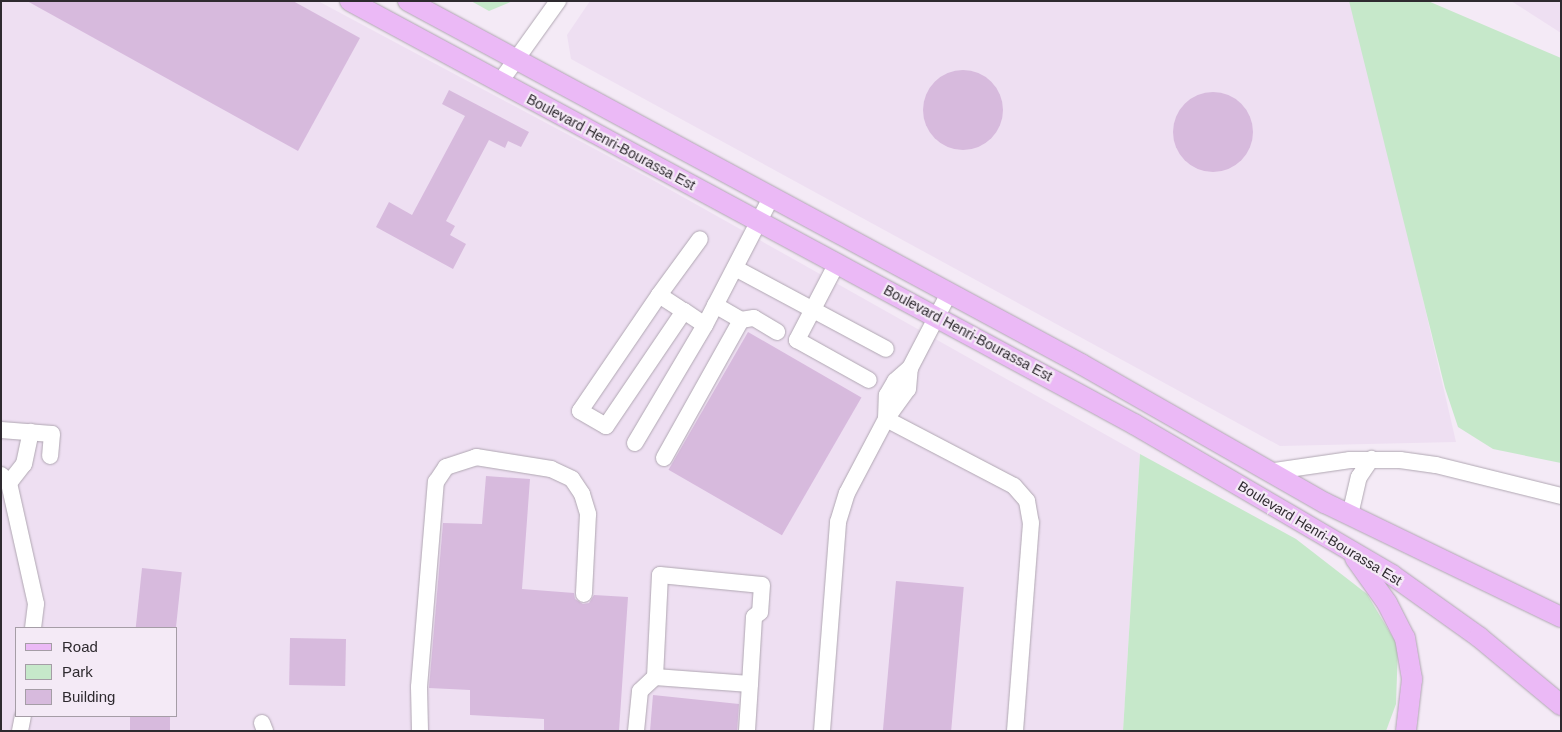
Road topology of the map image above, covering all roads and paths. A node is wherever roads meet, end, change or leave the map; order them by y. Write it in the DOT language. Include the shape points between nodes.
graph roads {
  1 [pos="350,1"];
  2 [pos="408,1"];
  3 [pos="558,1"];
  4 [pos="518,59"];
  5 [pos="500,82"];
  6 [pos="772,196"];
  7 [pos="760,223"];
  8 [pos="700,239"];
  9 [pos="837,263"];
  10 [pos="735,268"];
  11 [pos="950,293"];
  12 [pos="660,294"];
  13 [pos="715,305"];
  14 [pos="813,310"];
  15 [pos="684,311"];
  16 [pos="938,316"];
  17 [pos="741,320"];
  18 [pos="705,325"];
  19 [pos="777,332"];
  20 [pos="886,349"];
  21 [pos="870,380"];
  22 [pos="886,419"];
  23 [pos="1,430"];
  24 [pos="31,432"];
  25 [pos="636,442"];
  26 [pos="50,456"];
  27 [pos="664,458"];
  28 [pos="1371,459"];
  29 [pos="1268,472"];
  30 [pos="5,479"];
  31 [pos="1561,496"];
  32 [pos="1350,515"];
  33 [pos="1311,528"];
  34 [pos="1350,553"];
  35 [pos="584,594"];
  36 [pos="1561,617"];
  37 [pos="33,627"];
  38 [pos="655,677"];
  39 [pos="750,684"];
  40 [pos="1561,705"];
  41 [pos="23,717"];
  42 [pos="20,731"];
  43 [pos="259,731"];
  44 [pos="265,731"];
  45 [pos="420,731"];
  46 [pos="636,731"];
  47 [pos="746,731"];
  48 [pos="822,731"];
  49 [pos="1015,731"];
  50 [pos="1406,731"];
  1 -- 5 [label="main road, Boulevard Henri-Bourassa Est"];
  2 -- 4 [label="main road, Boulevard Henri-Bourassa Est"];
  3 -- 4 [label="street"];
  4 -- 5 [label="street"];
  4 -- 6 [label="main road, Boulevard Henri-Bourassa Est"];
  5 -- 7 [label="main road, Boulevard Henri-Bourassa Est"];
  6 -- 7 [label="street"];
  6 -- 11 [label="main road, Boulevard Henri-Bourassa Est"];
  7 -- 9 [label="main road, Boulevard Henri-Bourassa Est"];
  7 -- 10 [label="street"];
  8 -- 12 [label="street"];
  9 -- 14 [label="street"];
  9 -- 16 [label="main road, Boulevard Henri-Bourassa Est"];
  10 -- 13 [label="street"];
  10 -- 14 [label="street"];
  11 -- 16 [label="street"];
  11 -- 29 [label="main road, Boulevard Henri-Bourassa Est"];
  12 -- 15 [label="street"];
  12 -- 15 [label="street" via="580,411 606,426"];
  13 -- 17 [label="street"];
  13 -- 18 [label="street"];
  14 -- 20 [label="street"];
  14 -- 21 [label="street" via="797,340"];
  15 -- 18 [label="street"];
  16 -- 22 [label="street" via="910,368 895,381 887,395"];
  16 -- 33 [label="main road, Boulevard Henri-Bourassa Est" via="1109,409"];
  17 -- 19 [label="street" via="754,318"];
  17 -- 27 [label="street"];
  18 -- 25 [label="street"];
  22 -- 48 [label="street" via="847,493 838,522"];
  22 -- 49 [label="street" via="1014,486 1027,500 1032,522"];
  23 -- 24 [label="street"];
  24 -- 26 [label="street" via="52,434"];
  24 -- 30 [label="street" via="24,464"];
  28 -- 29 [label="street"];
  28 -- 31 [label="street" via="1425,463"];
  28 -- 32 [label="street" via="1359,476"];
  29 -- 32 [label="main road, Boulevard Henri-Bourassa Est"];
  30 -- 37 [label="street" via="36,604"];
  32 -- 33 [label="main road"];
  32 -- 36 [label="main road, Boulevard Henri-Bourassa Est"];
  33 -- 34 [label="main road, Boulevard Henri-Bourassa Est"];
  34 -- 40 [label="main road, Boulevard Henri-Bourassa Est" via="1438,607"];
  34 -- 50 [label="main road" via="1387,603 1405,638 1412,693"];
  35 -- 45 [label="street" via="588,514 582,494 572,479 552,469 476,457 446,467 436,482 419,686"];
  38 -- 39 [label="street"];
  38 -- 39 [label="street" via="660,575 762,585 760,612 754,617"];
  38 -- 46 [label="street" via="640,691"];
  39 -- 47 [label="street"];
  41 -- 42 [label="street"];
  43 -- 44 [label="street" via="262,723"];
}
